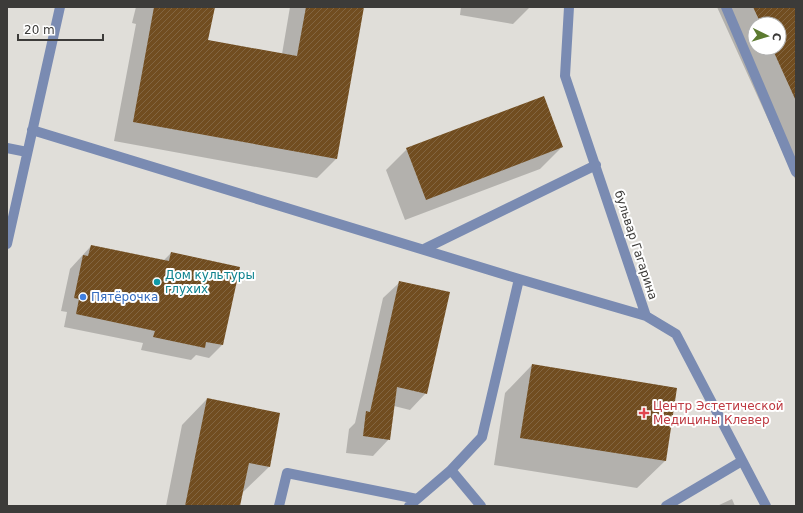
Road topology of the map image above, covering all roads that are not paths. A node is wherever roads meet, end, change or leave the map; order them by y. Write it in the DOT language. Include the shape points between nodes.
graph roads {
  1 [pos="60,7"];
  2 [pos="569,7"];
  3 [pos="726,7"];
  4 [pos="32,130"];
  5 [pos="7,148"];
  6 [pos="27,152"];
  7 [pos="596,165"];
  8 [pos="796,172"];
  9 [pos="7,244"];
  10 [pos="424,249"];
  11 [pos="519,279"];
  12 [pos="646,316"];
  13 [pos="742,461"];
  14 [pos="451,470"];
  15 [pos="417,499"];
  16 [pos="279,506"];
  17 [pos="408,506"];
  18 [pos="481,506"];
  19 [pos="666,506"];
  20 [pos="766,506"];
  1 -- 4 [label="street"];
  2 -- 7 [label="street, бульвар Гагарина" via="565,76"];
  3 -- 8 [label="street"];
  4 -- 6 [label="street"];
  4 -- 10 [label="street"];
  5 -- 6 [label="street"];
  6 -- 9 [label="street"];
  7 -- 10 [label="street"];
  7 -- 12 [label="street, бульвар Гагарина"];
  10 -- 11 [label="street"];
  11 -- 12 [label="street"];
  11 -- 14 [label="street" via="482,437"];
  12 -- 13 [label="street, бульвар Гагарина" via="676,334"];
  13 -- 19 [label="street"];
  13 -- 20 [label="street, бульвар Гагарина"];
  14 -- 15 [label="street"];
  14 -- 18 [label="street"];
  15 -- 16 [label="street" via="287,473"];
  15 -- 17 [label="street"];
}
